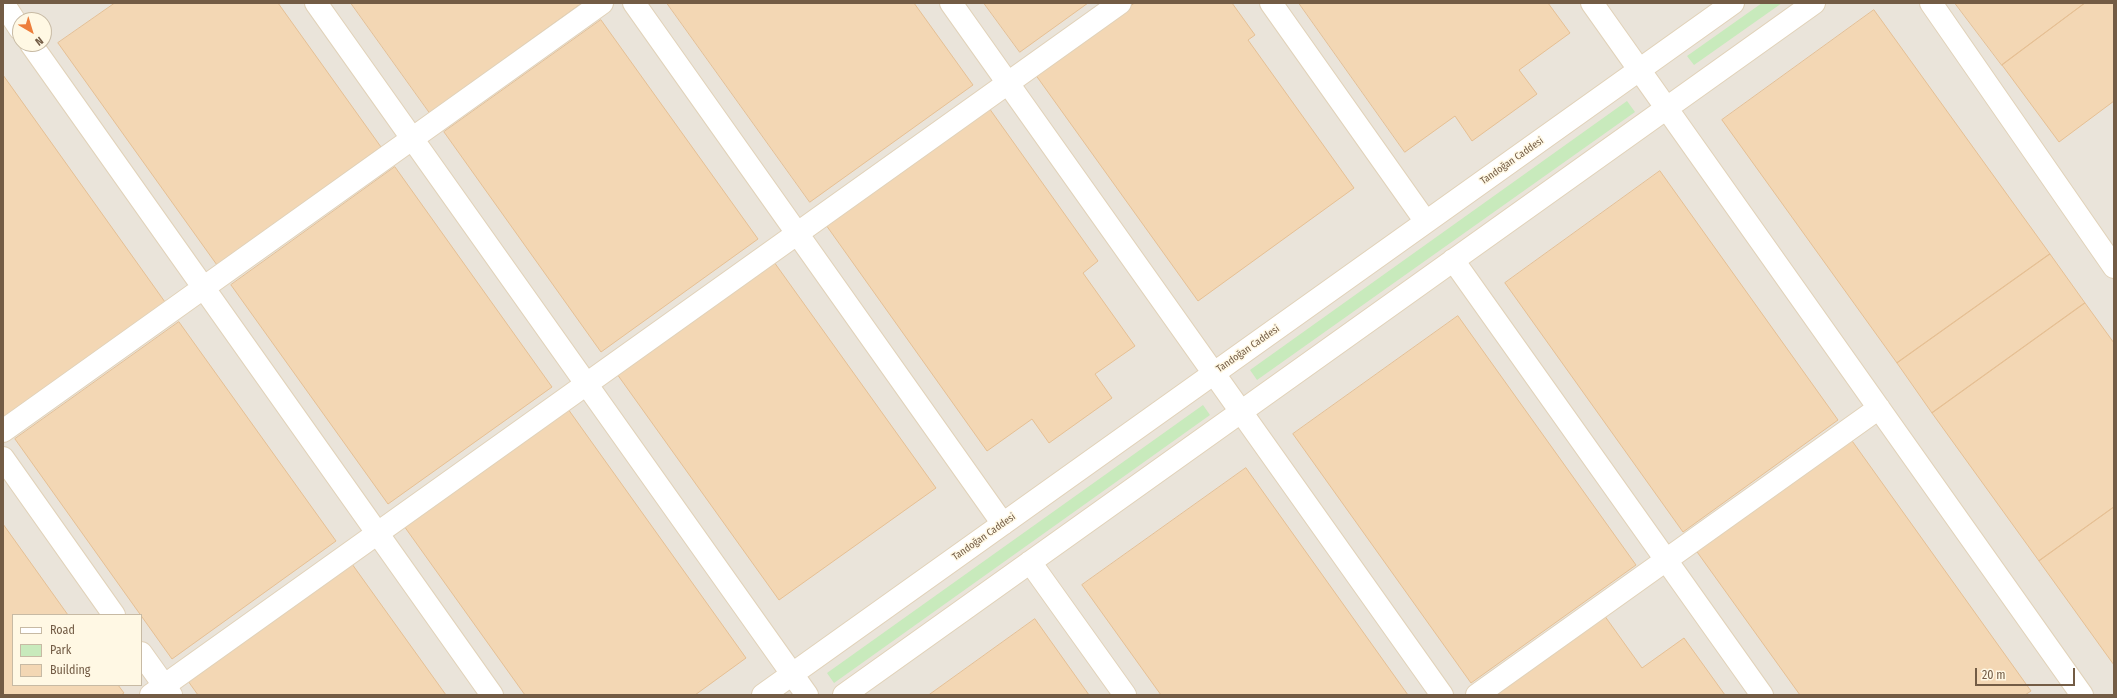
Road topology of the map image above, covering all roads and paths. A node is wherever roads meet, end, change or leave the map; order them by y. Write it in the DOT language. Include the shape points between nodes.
graph roads {
  1 [pos="316,3"];
  2 [pos="602,3"];
  3 [pos="634,3"];
  4 [pos="951,3"];
  5 [pos="1120,3"];
  6 [pos="1271,3"];
  7 [pos="1592,3"];
  8 [pos="1734,3"];
  9 [pos="1814,3"];
  10 [pos="1931,3"];
  11 [pos="37,52"];
  12 [pos="1640,70"];
  13 [pos="1008,83"];
  14 [pos="1667,108"];
  15 [pos="412,139"];
  16 [pos="1426,222"];
  17 [pos="797,234"];
  18 [pos="1453,260"];
  19 [pos="2114,267"];
  20 [pos="204,288"];
  21 [pos="1214,374"];
  22 [pos="586,384"];
  23 [pos="1880,408"];
  24 [pos="1241,412"];
  25 [pos="3,431"];
  26 [pos="3,458"];
  27 [pos="1003,524"];
  28 [pos="378,533"];
  29 [pos="1666,560"];
  30 [pos="1030,562"];
  31 [pos="113,614"];
  32 [pos="142,655"];
  33 [pos="792,674"];
  34 [pos="162,692"];
  35 [pos="492,695"];
  36 [pos="763,695"];
  37 [pos="807,695"];
  38 [pos="844,695"];
  39 [pos="1125,695"];
  40 [pos="1442,695"];
  41 [pos="1477,695"];
  42 [pos="1762,695"];
  43 [pos="2082,695"];
  1 -- 15 [label="street"];
  2 -- 15 [label="street"];
  3 -- 17 [label="street"];
  4 -- 13 [label="street"];
  5 -- 13 [label="street"];
  6 -- 16 [label="street"];
  7 -- 12 [label="street"];
  8 -- 12 [label="street, Tandoğan Caddesi"];
  9 -- 14 [label="street"];
  10 -- 19 [label="street"];
  11 -- 20 [label="street"];
  12 -- 14 [label="street"];
  12 -- 16 [label="street, Tandoğan Caddesi"];
  13 -- 17 [label="street"];
  13 -- 21 [label="street"];
  14 -- 18 [label="street"];
  14 -- 23 [label="street"];
  15 -- 20 [label="street"];
  15 -- 22 [label="street"];
  16 -- 21 [label="street, Tandoğan Caddesi"];
  17 -- 22 [label="street"];
  17 -- 27 [label="street"];
  18 -- 24 [label="street"];
  18 -- 29 [label="street"];
  20 -- 25 [label="street"];
  20 -- 28 [label="street"];
  21 -- 24 [label="street"];
  21 -- 27 [label="street, Tandoğan Caddesi"];
  22 -- 28 [label="street"];
  22 -- 33 [label="street"];
  23 -- 29 [label="street"];
  23 -- 43 [label="street"];
  24 -- 30 [label="street"];
  24 -- 40 [label="street"];
  26 -- 31 [label="street"];
  27 -- 33 [label="street, Tandoğan Caddesi"];
  28 -- 34 [label="street"];
  28 -- 35 [label="street"];
  29 -- 41 [label="street"];
  29 -- 42 [label="street"];
  30 -- 38 [label="street"];
  30 -- 39 [label="street"];
  32 -- 34 [label="street"];
  33 -- 36 [label="street, Tandoğan Caddesi"];
  33 -- 37 [label="street"];
}
